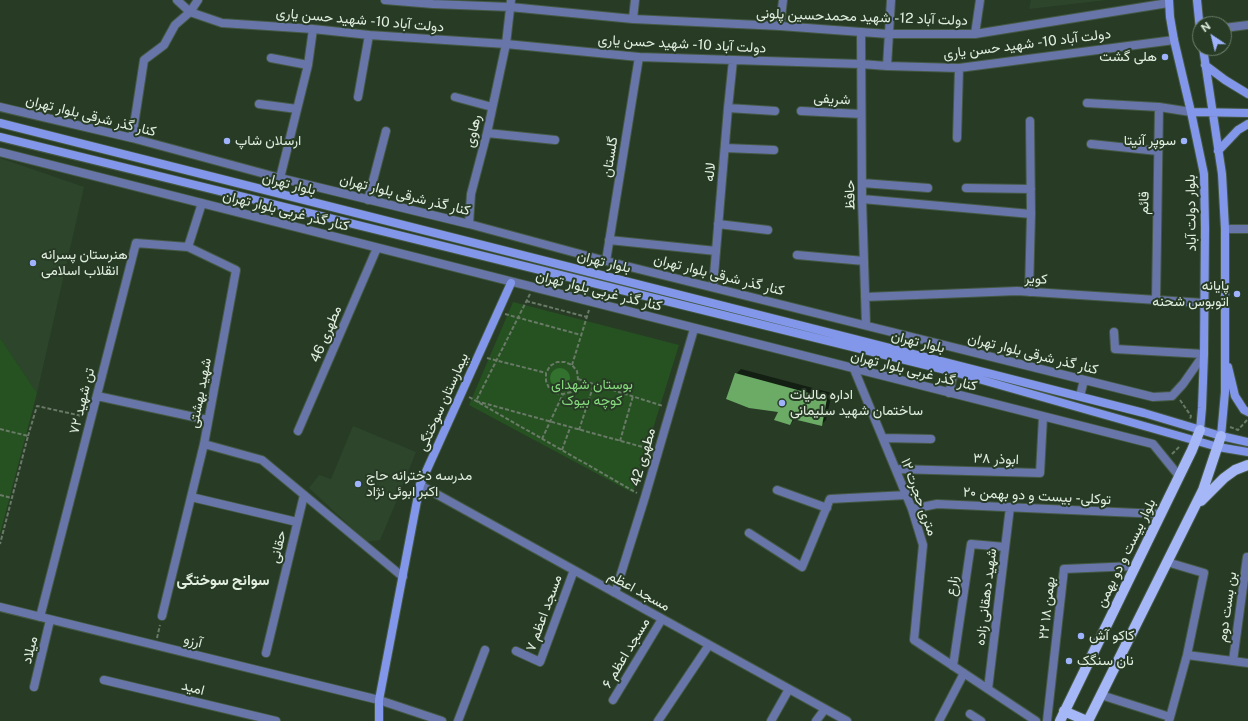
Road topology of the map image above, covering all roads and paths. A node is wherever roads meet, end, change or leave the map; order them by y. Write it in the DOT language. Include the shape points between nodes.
graph roads {
  1 [pos="198,0"];
  2 [pos="385,0"];
  3 [pos="635,0"];
  4 [pos="784,0"];
  5 [pos="891,0"];
  6 [pos="980,0"];
  7 [pos="1197,0"];
  8 [pos="176,1"];
  9 [pos="433,2"];
  10 [pos="1169,2"];
  11 [pos="511,3"];
  12 [pos="190,12"];
  13 [pos="1199,16"];
  14 [pos="633,19"];
  15 [pos="1248,25"];
  16 [pos="780,26"];
  17 [pos="1232,27"];
  18 [pos="313,29"];
  19 [pos="861,32"];
  20 [pos="888,34"];
  21 [pos="975,34"];
  22 [pos="370,36"];
  23 [pos="1174,40"];
  24 [pos="506,44"];
  25 [pos="1204,56"];
  26 [pos="639,57"];
  27 [pos="271,58"];
  28 [pos="733,60"];
  29 [pos="861,64"];
  30 [pos="308,65"];
  31 [pos="1205,65"];
  32 [pos="887,66"];
  33 [pos="959,68"];
  34 [pos="1248,94"];
  35 [pos="455,96"];
  36 [pos="358,97"];
  37 [pos="1087,103"];
  38 [pos="259,104"];
  39 [pos="0,107"];
  40 [pos="492,107"];
  41 [pos="1159,107"];
  42 [pos="728,108"];
  43 [pos="297,109"];
  44 [pos="801,110"];
  45 [pos="775,111"];
  46 [pos="1191,112"];
  47 [pos="1212,113"];
  48 [pos="1248,113"];
  49 [pos="861,114"];
  50 [pos="1030,121"];
  51 [pos="0,123"];
  52 [pos="1248,124"];
  53 [pos="386,131"];
  54 [pos="487,133"];
  55 [pos="0,137"];
  56 [pos="132,138"];
  57 [pos="958,138"];
  58 [pos="555,140"];
  59 [pos="1091,144"];
  60 [pos="725,148"];
  61 [pos="774,150"];
  62 [pos="1158,151"];
  63 [pos="1218,151"];
  64 [pos="0,152"];
  65 [pos="280,178"];
  66 [pos="862,183"];
  67 [pos="928,188"];
  68 [pos="966,188"];
  69 [pos="1031,189"];
  70 [pos="862,199"];
  71 [pos="368,200"];
  72 [pos="202,203"];
  73 [pos="1031,214"];
  74 [pos="469,224"];
  75 [pos="718,224"];
  76 [pos="1225,229"];
  77 [pos="1248,229"];
  78 [pos="768,230"];
  79 [pos="609,240"];
  80 [pos="188,247"];
  81 [pos="377,248"];
  82 [pos="716,251"];
  83 [pos="797,255"];
  84 [pos="606,261"];
  85 [pos="864,261"];
  86 [pos="511,283"];
  87 [pos="713,287"];
  88 [pos="533,288"];
  89 [pos="1029,292"];
  90 [pos="865,297"];
  91 [pos="1156,300"];
  92 [pos="526,301"];
  93 [pos="591,302"];
  94 [pos="1204,303"];
  95 [pos="498,312"];
  96 [pos="587,317"];
  97 [pos="518,318"];
  98 [pos="866,325"];
  99 [pos="694,329"];
  100 [pos="1114,332"];
  101 [pos="581,335"];
  102 [pos="1224,352"];
  103 [pos="1204,354"];
  104 [pos="478,356"];
  105 [pos="496,361"];
  106 [pos="572,365"];
  107 [pos="854,369"];
  108 [pos="954,372"];
  109 [pos="546,373"];
  110 [pos="578,379"];
  111 [pos="1084,380"];
  112 [pos="594,384"];
  113 [pos="461,393"];
  114 [pos="949,393"];
  115 [pos="563,394"];
  116 [pos="97,396"];
  117 [pos="633,396"];
  118 [pos="1080,396"];
  119 [pos="476,401"];
  120 [pos="671,408"];
  121 [pos="1248,412"];
  122 [pos="1043,417"];
  123 [pos="91,418"];
  124 [pos="208,420"];
  125 [pos="550,422"];
  126 [pos="570,428"];
  127 [pos="0,429"];
  128 [pos="579,430"];
  129 [pos="1200,430"];
  130 [pos="298,431"];
  131 [pos="28,436"];
  132 [pos="1221,436"];
  133 [pos="883,438"];
  134 [pos="542,439"];
  135 [pos="932,439"];
  136 [pos="1196,440"];
  137 [pos="620,441"];
  138 [pos="1248,442"];
  139 [pos="204,444"];
  140 [pos="1218,447"];
  141 [pos="562,450"];
  142 [pos="658,452"];
  143 [pos="1248,452"];
  144 [pos="1248,464"];
  145 [pos="896,469"];
  146 [pos="1179,476"];
  147 [pos="420,485"];
  148 [pos="777,490"];
  149 [pos="0,495"];
  150 [pos="304,495"];
  151 [pos="907,495"];
  152 [pos="191,497"];
  153 [pos="645,497"];
  154 [pos="12,498"];
  155 [pos="1010,507"];
  156 [pos="827,508"];
  157 [pos="1194,508"];
  158 [pos="912,509"];
  159 [pos="1160,514"];
  160 [pos="297,522"];
  161 [pos="749,533"];
  162 [pos="0,544"];
  163 [pos="1006,548"];
  164 [pos="1247,557"];
  165 [pos="1167,562"];
  166 [pos="1135,566"];
  167 [pos="574,570"];
  168 [pos="402,577"];
  169 [pos="615,592"];
  170 [pos="0,607"];
  171 [pos="162,616"];
  172 [pos="40,617"];
  173 [pos="662,619"];
  174 [pos="50,620"];
  175 [pos="155,645"];
  176 [pos="709,645"];
  177 [pos="485,650"];
  178 [pos="516,651"];
  179 [pos="266,653"];
  180 [pos="1187,655"];
  181 [pos="1233,661"];
  182 [pos="1248,663"];
  183 [pos="953,666"];
  184 [pos="964,673"];
  185 [pos="104,680"];
  186 [pos="34,687"];
  187 [pos="789,689"];
  188 [pos="988,689"];
  189 [pos="1101,695"];
  190 [pos="379,700"];
  191 [pos="613,700"];
  192 [pos="825,709"];
  193 [pos="1064,711"];
  194 [pos="970,714"];
  195 [pos="1170,719"];
  196 [pos="276,721"];
  197 [pos="379,721"];
  198 [pos="442,721"];
  199 [pos="458,721"];
  200 [pos="658,721"];
  201 [pos="771,721"];
  202 [pos="816,721"];
  203 [pos="846,721"];
  204 [pos="939,721"];
  205 [pos="981,721"];
  206 [pos="1036,721"];
  207 [pos="1047,721"];
  208 [pos="1060,721"];
  209 [pos="1088,721"];
  1 -- 12 [label="street"];
  2 -- 9 [label="street, دولت آباد 12- شهید محمدحسین پلونی"];
  3 -- 14 [label="street"];
  4 -- 16 [label="street"];
  5 -- 20 [label="street"];
  6 -- 21 [label="street"];
  7 -- 13 [label="main road"];
  8 -- 12 [label="street"];
  9 -- 11 [label="street, دولت آباد 12- شهید محمدحسین پلونی"];
  10 -- 21 [label="street, دولت آباد 12- شهید محمدحسین پلونی"];
  10 -- 23 [label="main road, بلوار دولت آباد"];
  11 -- 14 [label="street, دولت آباد 12- شهید محمدحسین پلونی"];
  11 -- 24 [label="street, رهاوی"];
  12 -- 18 [label="street, دولت آباد 10- شهید حسن یاری" via="222,23"];
  12 -- 56 [label="street" via="175,25 164,45 144,60"];
  14 -- 16 [label="street, دولت آباد 12- شهید محمدحسین پلونی"];
  15 -- 17 [label="street"];
  16 -- 19 [label="street, دولت آباد 12- شهید محمدحسین پلونی"];
  18 -- 22 [label="street, دولت آباد 10- شهید حسن یاری"];
  18 -- 30 [label="street"];
  19 -- 20 [label="street, دولت آباد 12- شهید محمدحسین پلونی"];
  19 -- 29 [label="street, حافظ"];
  20 -- 21 [label="street, دولت آباد 12- شهید محمدحسین پلونی"];
  20 -- 32 [label="street"];
  22 -- 24 [label="street, دولت آباد 10- شهید حسن یاری"];
  22 -- 36 [label="street"];
  23 -- 33 [label="street, دولت آباد 10- شهید حسن یاری"];
  23 -- 46 [label="main road, بلوار دولت آباد"];
  24 -- 26 [label="street, دولت آباد 10- شهید حسن یاری"];
  24 -- 40 [label="street, رهاوی"];
  25 -- 31 [label="main road"];
  26 -- 28 [label="street, دولت آباد 10- شهید حسن یاری"];
  26 -- 79 [label="street, گلستان"];
  27 -- 30 [label="street"];
  28 -- 29 [label="street, دولت آباد 10- شهید حسن یاری"];
  28 -- 42 [label="street, لاله"];
  29 -- 32 [label="street, دولت آباد 10- شهید حسن یاری"];
  29 -- 49 [label="street, حافظ"];
  30 -- 43 [label="street"];
  31 -- 34 [label="main road"];
  31 -- 47 [label="main road"];
  32 -- 33 [label="street, دولت آباد 10- شهید حسن یاری"];
  33 -- 57 [label="street"];
  35 -- 40 [label="street"];
  37 -- 41 [label="street"];
  38 -- 43 [label="street"];
  39 -- 56 [label="street, کنار گذر شرقی بلوار تهران"];
  40 -- 54 [label="street, رهاوی"];
  41 -- 46 [label="street"];
  41 -- 62 [label="street, قائم"];
  42 -- 45 [label="street"];
  42 -- 60 [label="street, لاله"];
  43 -- 65 [label="street"];
  44 -- 49 [label="street, شریفی"];
  46 -- 47 [label="main road"];
  46 -- 94 [label="main road, بلوار دولت آباد" via="1204,174"];
  47 -- 48 [label="main road"];
  47 -- 63 [label="main road"];
  49 -- 66 [label="street, حافظ"];
  50 -- 69 [label="street"];
  51 -- 118 [label="main road, بلوار تهران"];
  52 -- 63 [label="main road" via="1238,130"];
  53 -- 71 [label="street"];
  54 -- 58 [label="street"];
  54 -- 74 [label="street, رهاوی" via="471,194"];
  55 -- 108 [label="main road, بلوار تهران"];
  56 -- 65 [label="street, کنار گذر شرقی بلوار تهران"];
  59 -- 62 [label="street"];
  60 -- 61 [label="street"];
  60 -- 75 [label="street, لاله"];
  62 -- 91 [label="street, قائم"];
  63 -- 76 [label="main road"];
  64 -- 72 [label="street, کنار گذر غربی بلوار تهران"];
  65 -- 71 [label="street, کنار گذر شرقی بلوار تهران"];
  66 -- 67 [label="street"];
  66 -- 70 [label="street, حافظ"];
  68 -- 69 [label="street"];
  69 -- 73 [label="street"];
  70 -- 73 [label="street"];
  70 -- 85 [label="street, حافظ"];
  71 -- 74 [label="street, کنار گذر شرقی بلوار تهران"];
  72 -- 80 [label="street"];
  72 -- 81 [label="street, کنار گذر غربی بلوار تهران"];
  73 -- 89 [label="street"];
  74 -- 84 [label="street, کنار گذر شرقی بلوار تهران"];
  75 -- 78 [label="street"];
  75 -- 82 [label="street, لاله"];
  76 -- 77 [label="street"];
  76 -- 102 [label="main road"];
  79 -- 82 [label="street"];
  79 -- 84 [label="street, گلستان"];
  80 -- 116 [label="street, ۷۲ تن شهید" via="136,243"];
  80 -- 124 [label="street, شهید بهشتی" via="236,270"];
  81 -- 86 [label="street, کنار گذر غربی بلوار تهران"];
  81 -- 130 [label="street, مطهری 46"];
  82 -- 87 [label="street, لاله"];
  83 -- 85 [label="street"];
  84 -- 87 [label="street, کنار گذر شرقی بلوار تهران"];
  85 -- 90 [label="street, حافظ"];
  86 -- 88 [label="street, کنار گذر غربی بلوار تهران"];
  86 -- 95 [label="main road, بیمارستان سوختگی"];
  87 -- 98 [label="street, کنار گذر شرقی بلوار تهران"];
  88 -- 92 [label="path"];
  88 -- 93 [label="street, کنار گذر غربی بلوار تهران"];
  89 -- 90 [label="street, کویر"];
  89 -- 91 [label="street, کویر"];
  90 -- 98 [label="street, حافظ"];
  91 -- 94 [label="street, کویر"];
  92 -- 96 [label="path"];
  92 -- 97 [label="path"];
  93 -- 96 [label="path"];
  93 -- 99 [label="street, کنار گذر غربی بلوار تهران"];
  94 -- 103 [label="main road, بلوار دولت آباد"];
  95 -- 97 [label="path"];
  95 -- 104 [label="main road, بیمارستان سوختگی"];
  96 -- 101 [label="path"];
  97 -- 101 [label="path"];
  97 -- 105 [label="path"];
  98 -- 111 [label="street, کنار گذر شرقی بلوار تهران"];
  99 -- 107 [label="street, کنار گذر غربی بلوار تهران"];
  99 -- 120 [label="street, مطهری 42"];
  100 -- 103 [label="street" via="1115,350"];
  101 -- 106 [label="path"];
  102 -- 121 [label="main road" via="1235,396"];
  102 -- 132 [label="main road" via="1225,392"];
  103 -- 111 [label="street, کنار گذر شرقی بلوار تهران" via="1172,396 1153,397"];
  103 -- 129 [label="main road, بلوار دولت آباد"];
  104 -- 105 [label="path"];
  104 -- 113 [label="main road, بیمارستان سوختگی"];
  105 -- 109 [label="path"];
  105 -- 119 [label="path"];
  106 -- 109 [label="path" via="557,362 550,366"];
  106 -- 110 [label="path" via="577,371"];
  107 -- 114 [label="street, کنار گذر غربی بلوار تهران"];
  107 -- 133 [label="street, ۱۲ متری حجرت"];
  108 -- 114 [label="street"];
  108 -- 136 [label="main road, بلوار تهران"];
  109 -- 115 [label="path" via="549,388 555,393"];
  110 -- 112 [label="path"];
  110 -- 115 [label="path" via="576,386"];
  111 -- 118 [label="street"];
  112 -- 117 [label="path"];
  112 -- 128 [label="path"];
  113 -- 119 [label="path"];
  113 -- 147 [label="main road, بیمارستان سوختگی"];
  114 -- 122 [label="street, کنار گذر غربی بلوار تهران"];
  115 -- 125 [label="path"];
  116 -- 123 [label="street, ۷۲ تن شهید"];
  116 -- 124 [label="street"];
  117 -- 120 [label="path"];
  117 -- 137 [label="path"];
  118 -- 129 [label="main road, بلوار تهران"];
  119 -- 125 [label="path"];
  119 -- 134 [label="path"];
  120 -- 142 [label="street, مطهری 42"];
  122 -- 145 [label="street, ۳۸ ابوذر" via="1040,473"];
  122 -- 146 [label="street, کنار گذر غربی بلوار تهران" via="1153,444"];
  123 -- 131 [label="path" via="37,406"];
  123 -- 172 [label="street, ۷۲ تن شهید"];
  124 -- 139 [label="street, شهید بهشتی"];
  125 -- 126 [label="path"];
  125 -- 134 [label="path"];
  126 -- 128 [label="path"];
  126 -- 141 [label="path"];
  127 -- 131 [label="path"];
  128 -- 137 [label="path"];
  129 -- 132 [label="main road, بلوار تهران"];
  129 -- 136 [label="main road, بلوار بیست و دو بهمن"];
  131 -- 154 [label="path"];
  132 -- 138 [label="main road, بلوار تهران"];
  132 -- 140 [label="main road"];
  133 -- 135 [label="street"];
  133 -- 145 [label="street, ۱۲ متری حجرت"];
  134 -- 141 [label="path"];
  136 -- 140 [label="main road, بلوار تهران"];
  136 -- 146 [label="main road, بلوار بیست و دو بهمن"];
  137 -- 142 [label="path"];
  139 -- 150 [label="street" via="262,460"];
  139 -- 152 [label="street, شهید بهشتی"];
  140 -- 143 [label="main road, بلوار تهران"];
  140 -- 157 [label="main road"];
  141 -- 153 [label="path"];
  142 -- 153 [label="street, مطهری 42"];
  144 -- 157 [label="main road" via="1224,478"];
  145 -- 151 [label="street, ۱۲ متری حجرت"];
  146 -- 159 [label="main road, بلوار بیست و دو بهمن"];
  147 -- 167 [label="street, مسجد اعظم"];
  147 -- 168 [label="main road, بیمارستان سوختگی"];
  148 -- 156 [label="street"];
  149 -- 154 [label="path"];
  150 -- 160 [label="street, حقانی"];
  150 -- 168 [label="street"];
  151 -- 156 [label="street" via="830,499"];
  151 -- 158 [label="street, ۱۲ متری حجرت"];
  152 -- 160 [label="street"];
  152 -- 171 [label="street, شهید بهشتی"];
  153 -- 169 [label="street, مطهری 42"];
  154 -- 162 [label="path"];
  155 -- 158 [label="street, توکلی- بیست و دو بهمن ۲۰" via="937,504"];
  155 -- 159 [label="street, توکلی- بیست و دو بهمن ۲۰"];
  155 -- 163 [label="street, شهید دهقانی زاده"];
  156 -- 161 [label="street" via="802,568"];
  157 -- 165 [label="main road"];
  158 -- 183 [label="street, ۱۲ متری حجرت" via="924,545 914,640"];
  159 -- 166 [label="main road, بلوار بیست و دو بهمن"];
  160 -- 179 [label="street, حقانی"];
  163 -- 183 [label="street, زارع" via="971,544"];
  163 -- 188 [label="street, شهید دهقانی زاده"];
  164 -- 181 [label="street, بن بست دوم"];
  165 -- 180 [label="street" via="1204,573"];
  165 -- 189 [label="main road"];
  166 -- 193 [label="main road, بلوار بیست و دو بهمن"];
  166 -- 207 [label="street, ۲۲ بهمن ۱۸" via="1064,569"];
  167 -- 169 [label="street, مسجد اعظم"];
  167 -- 178 [label="street, مسجد اعظم ۷" via="540,662"];
  168 -- 190 [label="main road, بیمارستان سوختگی"];
  169 -- 173 [label="street, مسجد اعظم"];
  170 -- 172 [label="street, آرزو"];
  171 -- 175 [label="path"];
  172 -- 174 [label="street, آرزو"];
  173 -- 176 [label="street, مسجد اعظم"];
  173 -- 191 [label="street, مسجد اعظم ۶"];
  174 -- 175 [label="street, آرزو"];
  174 -- 186 [label="street, میلاد"];
  175 -- 190 [label="street, آرزو"];
  176 -- 187 [label="street, مسجد اعظم"];
  176 -- 200 [label="street"];
  177 -- 199 [label="street"];
  180 -- 181 [label="street"];
  180 -- 195 [label="street"];
  181 -- 182 [label="street"];
  183 -- 184 [label="street"];
  184 -- 188 [label="street"];
  184 -- 204 [label="street"];
  185 -- 196 [label="street, امید"];
  187 -- 192 [label="street, مسجد اعظم"];
  187 -- 201 [label="street"];
  188 -- 206 [label="street"];
  189 -- 195 [label="street"];
  189 -- 209 [label="main road"];
  190 -- 197 [label="main road, بیمارستان سوختگی"];
  190 -- 198 [label="street, آرزو"];
  192 -- 202 [label="street"];
  192 -- 203 [label="street, مسجد اعظم"];
  193 -- 208 [label="main road, بلوار بیست و دو بهمن"];
  193 -- 209 [label="main road"];
  194 -- 205 [label="street"];
}
